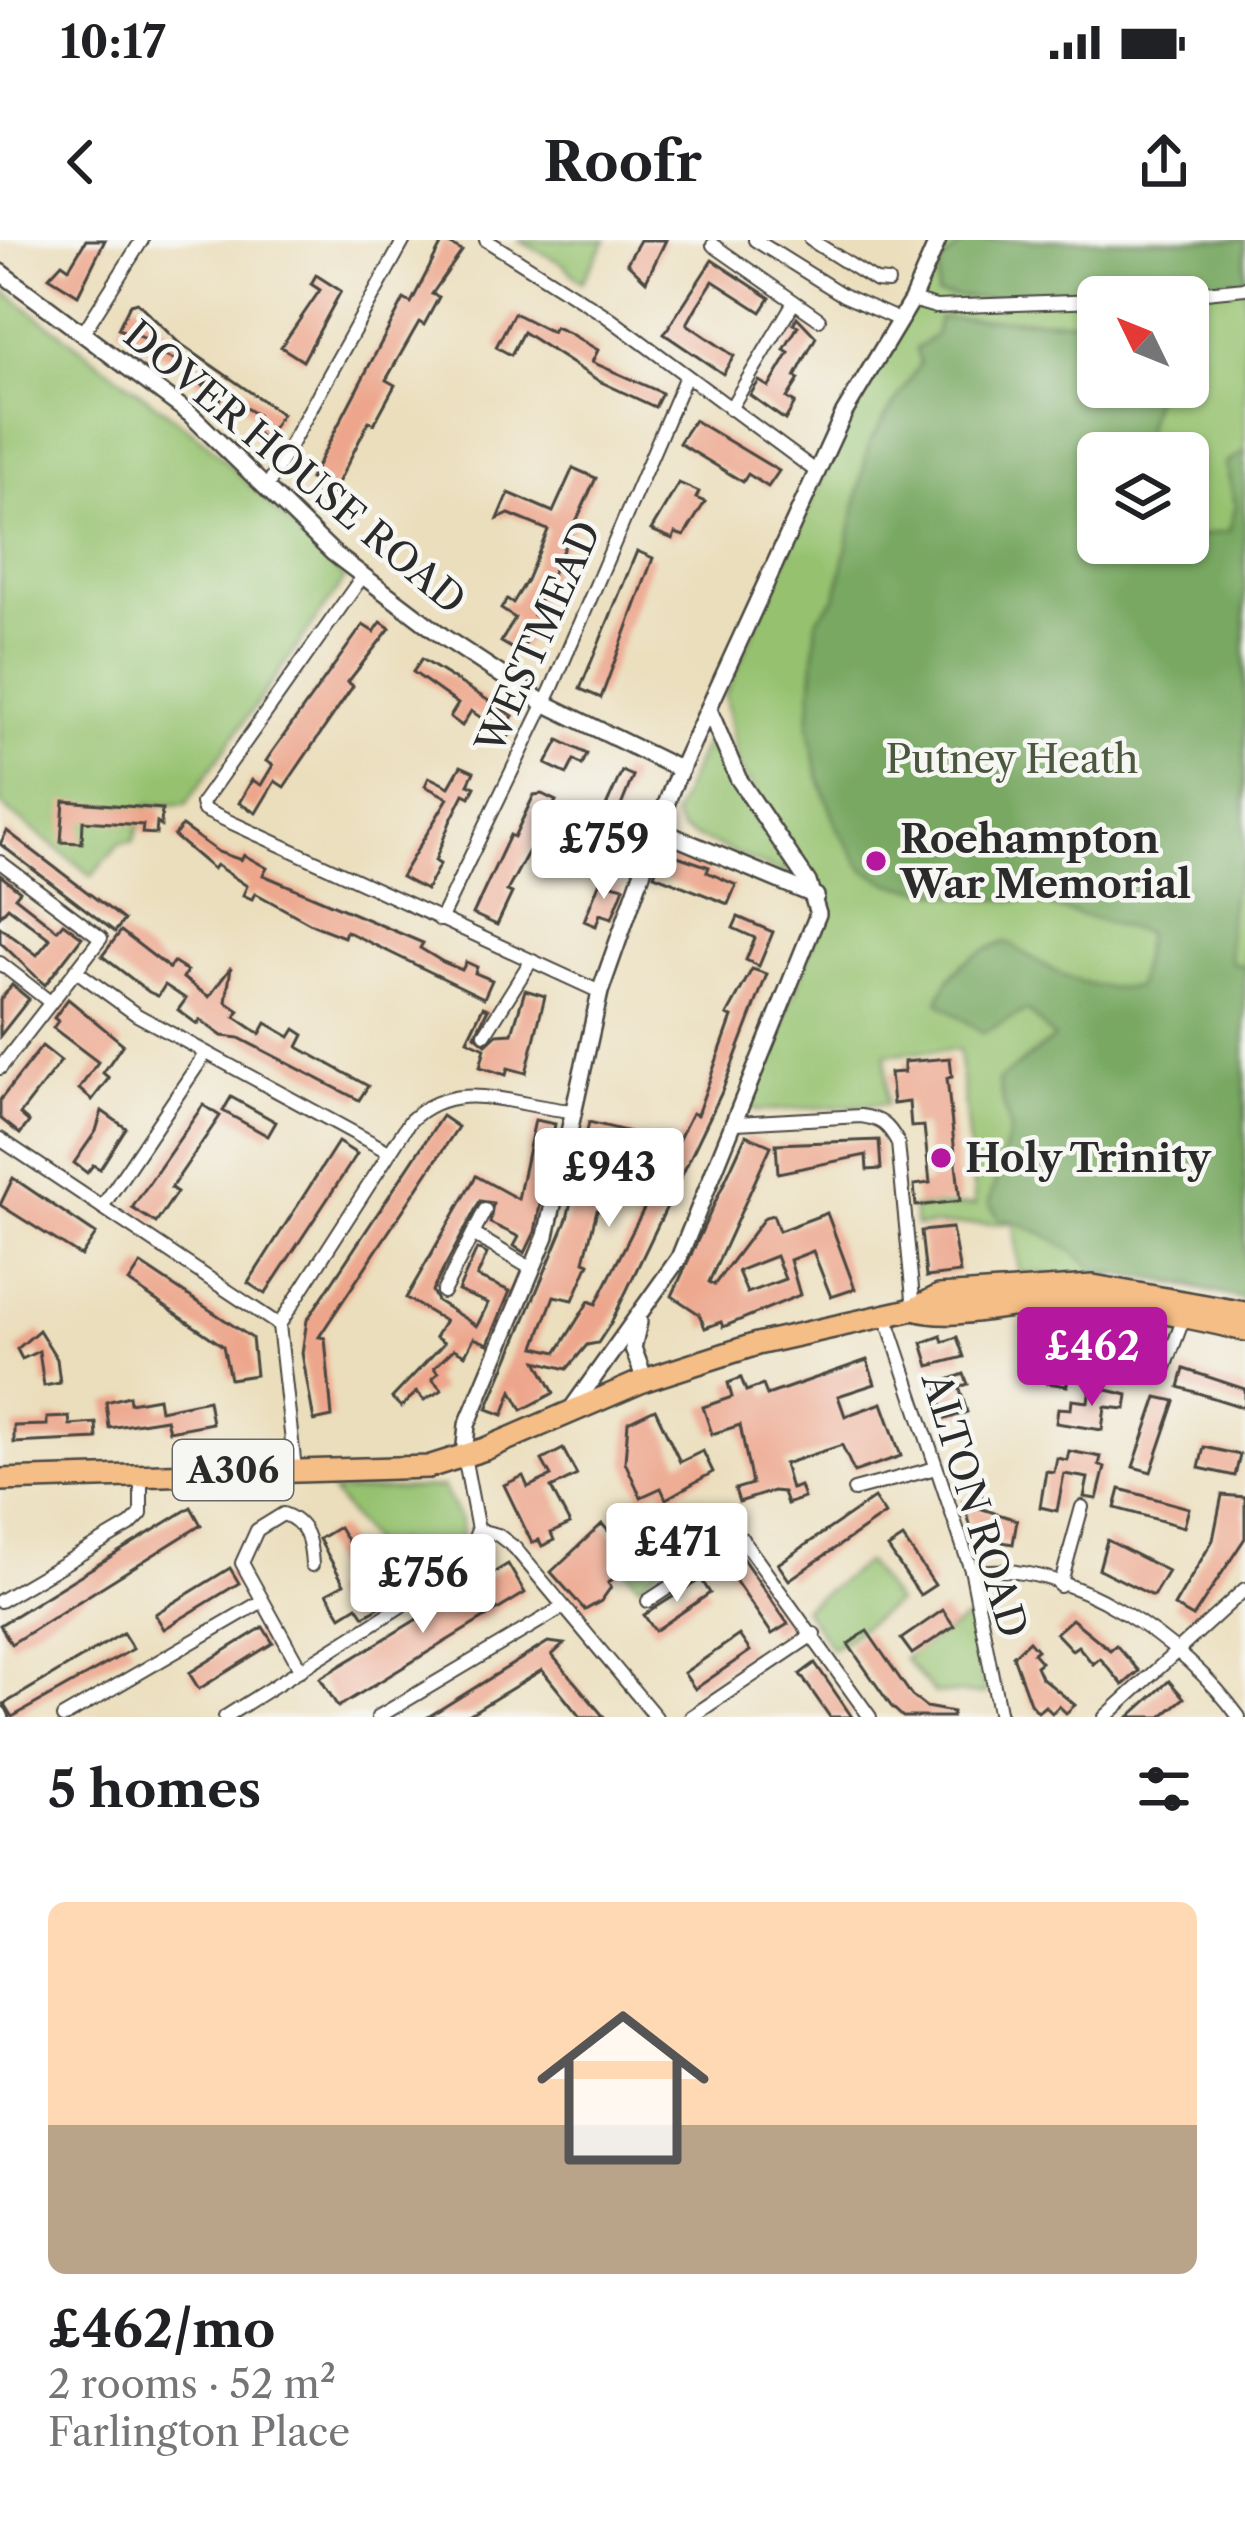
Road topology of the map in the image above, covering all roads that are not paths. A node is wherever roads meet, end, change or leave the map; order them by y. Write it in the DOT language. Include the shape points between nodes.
graph roads {
  1 [pos="142,240"];
  2 [pos="404,240"];
  3 [pos="486,240"];
  4 [pos="755,240"];
  5 [pos="811,240"];
  6 [pos="938,240"];
  7 [pos="713,245"];
  8 [pos="0,272"];
  9 [pos="888,282"];
  10 [pos="1245,288"];
  11 [pos="1209,292"];
  12 [pos="912,300"];
  13 [pos="794,302"];
  14 [pos="1077,303"];
  15 [pos="819,319"];
  16 [pos="897,319"];
  17 [pos="83,333"];
  18 [pos="686,376"];
  19 [pos="730,409"];
  20 [pos="817,472"];
  21 [pos="267,488"];
  22 [pos="362,577"];
  23 [pos="544,703"];
  24 [pos="710,712"];
  25 [pos="681,770"];
  26 [pos="661,822"];
  27 [pos="0,862"];
  28 [pos="816,896"];
  29 [pos="440,920"];
  30 [pos="0,963"];
  31 [pos="530,964"];
  32 [pos="75,970"];
  33 [pos="600,992"];
  34 [pos="50,1002"];
  35 [pos="485,1034"];
  36 [pos="205,1054"];
  37 [pos="0,1068"];
  38 [pos="573,1111"];
  39 [pos="736,1123"];
  40 [pos="0,1139"];
  41 [pos="388,1152"];
  42 [pos="102,1207"];
  43 [pos="485,1210"];
  44 [pos="473,1234"];
  45 [pos="532,1269"];
  46 [pos="442,1292"];
  47 [pos="1187,1307"];
  48 [pos="914,1309"];
  49 [pos="1245,1312"];
  50 [pos="643,1313"];
  51 [pos="884,1313"];
  52 [pos="279,1325"];
  53 [pos="1245,1330"];
  54 [pos="1163,1373"];
  55 [pos="645,1380"];
  56 [pos="572,1408"];
  57 [pos="464,1456"];
  58 [pos="937,1468"];
  59 [pos="295,1469"];
  60 [pos="141,1475"];
  61 [pos="0,1480"];
  62 [pos="854,1490"];
  63 [pos="1082,1507"];
  64 [pos="478,1530"];
  65 [pos="312,1565"];
  66 [pos="972,1573"];
  67 [pos="1060,1586"];
  68 [pos="1245,1589"];
  69 [pos="0,1601"];
  70 [pos="648,1601"];
  71 [pos="260,1603"];
  72 [pos="562,1607"];
  73 [pos="814,1634"];
  74 [pos="1182,1652"];
  75 [pos="301,1670"];
  76 [pos="63,1717"];
  77 [pos="225,1717"];
  78 [pos="378,1717"];
  79 [pos="656,1717"];
  80 [pos="691,1717"];
  81 [pos="870,1717"];
  82 [pos="1000,1717"];
  83 [pos="1106,1717"];
  84 [pos="1239,1717"];
  1 -- 17 [label="street"];
  2 -- 21 [label="street"];
  3 -- 18 [label="street"];
  4 -- 16 [label="street"];
  5 -- 9 [label="street"];
  6 -- 12 [label="street"];
  7 -- 13 [label="street"];
  8 -- 17 [label="street, DOVER HOUSE ROAD"];
  10 -- 11 [label="street"];
  12 -- 14 [label="street"];
  12 -- 16 [label="street"];
  13 -- 15 [label="street"];
  13 -- 19 [label="street"];
  16 -- 20 [label="street"];
  17 -- 21 [label="street, DOVER HOUSE ROAD" via="190,414"];
  18 -- 19 [label="street"];
  18 -- 23 [label="street, WESTMEAD"];
  19 -- 20 [label="street"];
  20 -- 24 [label="street"];
  21 -- 22 [label="street, DOVER HOUSE ROAD"];
  22 -- 23 [label="street, DOVER HOUSE ROAD"];
  22 -- 29 [label="street" via="202,803"];
  23 -- 25 [label="street, DOVER HOUSE ROAD"];
  23 -- 29 [label="street, WESTMEAD"];
  24 -- 25 [label="street"];
  24 -- 28 [label="street" via="738,778"];
  25 -- 26 [label="street"];
  26 -- 28 [label="street" via="673,836"];
  26 -- 33 [label="street"];
  27 -- 32 [label="street" via="101,938"];
  28 -- 39 [label="street" via="814,926"];
  29 -- 31 [label="street"];
  30 -- 34 [label="street"];
  31 -- 33 [label="street"];
  31 -- 35 [label="street"];
  32 -- 34 [label="street"];
  32 -- 36 [label="street"];
  33 -- 38 [label="street"];
  34 -- 37 [label="street"];
  36 -- 41 [label="street"];
  36 -- 42 [label="street"];
  38 -- 41 [label="street" via="444,1096 410,1121"];
  38 -- 45 [label="street" via="559,1190"];
  39 -- 48 [label="street" via="880,1119 898,1143"];
  39 -- 50 [label="street" via="679,1258"];
  40 -- 42 [label="street"];
  41 -- 52 [label="street"];
  42 -- 52 [label="street"];
  43 -- 44 [label="street"];
  44 -- 45 [label="street"];
  44 -- 46 [label="street"];
  45 -- 57 [label="street" via="467,1425"];
  47 -- 48 [label="highway, A306" via="1124,1288 1048,1285 938,1295"];
  47 -- 49 [label="highway, A306"];
  47 -- 53 [label="highway, A306"];
  47 -- 54 [label="street"];
  48 -- 51 [label="highway, A306"];
  50 -- 55 [label="street" via="633,1348"];
  50 -- 56 [label="street"];
  51 -- 55 [label="highway, A306"];
  51 -- 58 [label="street, ALTON ROAD"];
  52 -- 59 [label="street"];
  55 -- 56 [label="highway, A306"];
  56 -- 57 [label="highway, A306"];
  57 -- 59 [label="highway, A306" via="397,1470"];
  57 -- 64 [label="street"];
  58 -- 62 [label="street"];
  58 -- 66 [label="street, ALTON ROAD"];
  59 -- 60 [label="highway, A306"];
  60 -- 61 [label="highway, A306"];
  60 -- 69 [label="street" via="141,1514 130,1525"];
  63 -- 67 [label="street"];
  64 -- 72 [label="street" via="506,1539"];
  64 -- 75 [label="street" via="456,1575"];
  65 -- 71 [label="street" via="311,1541 296,1520 284,1514 266,1522 242,1564"];
  66 -- 67 [label="street" via="1003,1571"];
  66 -- 82 [label="street, ALTON ROAD"];
  67 -- 74 [label="street"];
  68 -- 74 [label="street"];
  70 -- 73 [label="street" via="742,1539"];
  71 -- 75 [label="street"];
  71 -- 76 [label="street"];
  72 -- 78 [label="street"];
  72 -- 79 [label="street"];
  73 -- 80 [label="street"];
  73 -- 81 [label="street"];
  74 -- 83 [label="street"];
  74 -- 84 [label="street"];
  75 -- 77 [label="street"];
}
